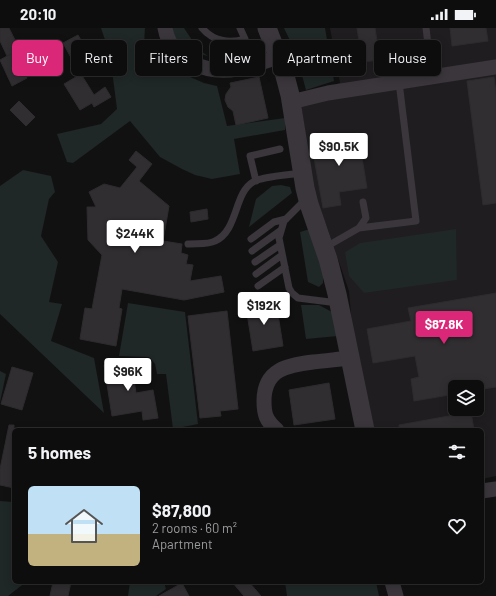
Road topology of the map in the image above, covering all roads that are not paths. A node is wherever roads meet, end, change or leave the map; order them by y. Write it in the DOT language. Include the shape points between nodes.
graph roads {
  1 [pos="165,28"];
  2 [pos="202,28"];
  3 [pos="240,28"];
  4 [pos="267,28"];
  5 [pos="426,28"];
  6 [pos="273,44"];
  7 [pos="273,59"];
  8 [pos="496,66"];
  9 [pos="285,76"];
  10 [pos="432,77"];
  11 [pos="399,82"];
  12 [pos="291,102"];
  13 [pos="280,149"];
  14 [pos="302,173"];
  15 [pos="256,181"];
  16 [pos="307,197"];
  17 [pos="363,202"];
  18 [pos="286,219"];
  19 [pos="359,228"];
  20 [pos="281,230"];
  21 [pos="251,238"];
  22 [pos="188,244"];
  23 [pos="280,244"];
  24 [pos="324,248"];
  25 [pos="252,251"];
  26 [pos="282,255"];
  27 [pos="255,262"];
  28 [pos="285,267"];
  29 [pos="256,274"];
  30 [pos="258,286"];
  31 [pos="339,303"];
  32 [pos="350,358"];
  33 [pos="275,428"];
  34 [pos="365,428"];
  35 [pos="496,489"];
  36 [pos="484,491"];
  37 [pos="393,584"];
  38 [pos="396,596"];
  1 -- 7 [label="street" via="170,45 179,56 188,62 205,67 235,70"];
  2 -- 3 [label="lane" via="208,35 235,42 245,38"];
  4 -- 6 [label="street"];
  5 -- 10 [label="lane"];
  8 -- 10 [label="street"];
  9 -- 12 [label="street"];
  10 -- 11 [label="street"];
  11 -- 12 [label="street" via="328,93"];
  11 -- 19 [label="lane" via="416,221"];
  12 -- 14 [label="street"];
  13 -- 15 [label="lane" via="250,156"];
  14 -- 15 [label="lane"];
  14 -- 16 [label="street"];
  15 -- 22 [label="lane" via="245,190 228,230 222,236 214,242"];
  16 -- 18 [label="lane"];
  16 -- 24 [label="street"];
  17 -- 19 [label="lane" via="366,218"];
  18 -- 20 [label="lane"];
  18 -- 21 [label="lane" via="274,222"];
  19 -- 24 [label="lane"];
  20 -- 23 [label="lane"];
  20 -- 25 [label="lane"];
  23 -- 26 [label="lane"];
  23 -- 27 [label="lane"];
  24 -- 31 [label="street"];
  26 -- 28 [label="lane"];
  26 -- 29 [label="lane"];
  28 -- 30 [label="lane"];
  28 -- 31 [label="lane" via="289,288 298,298"];
  31 -- 32 [label="street"];
  32 -- 33 [label="street" via="293,365 273,374 264,393 264,405 266,416"];
  32 -- 34 [label="street"];
  35 -- 36 [label="street"];
  37 -- 38 [label="street"];
}
